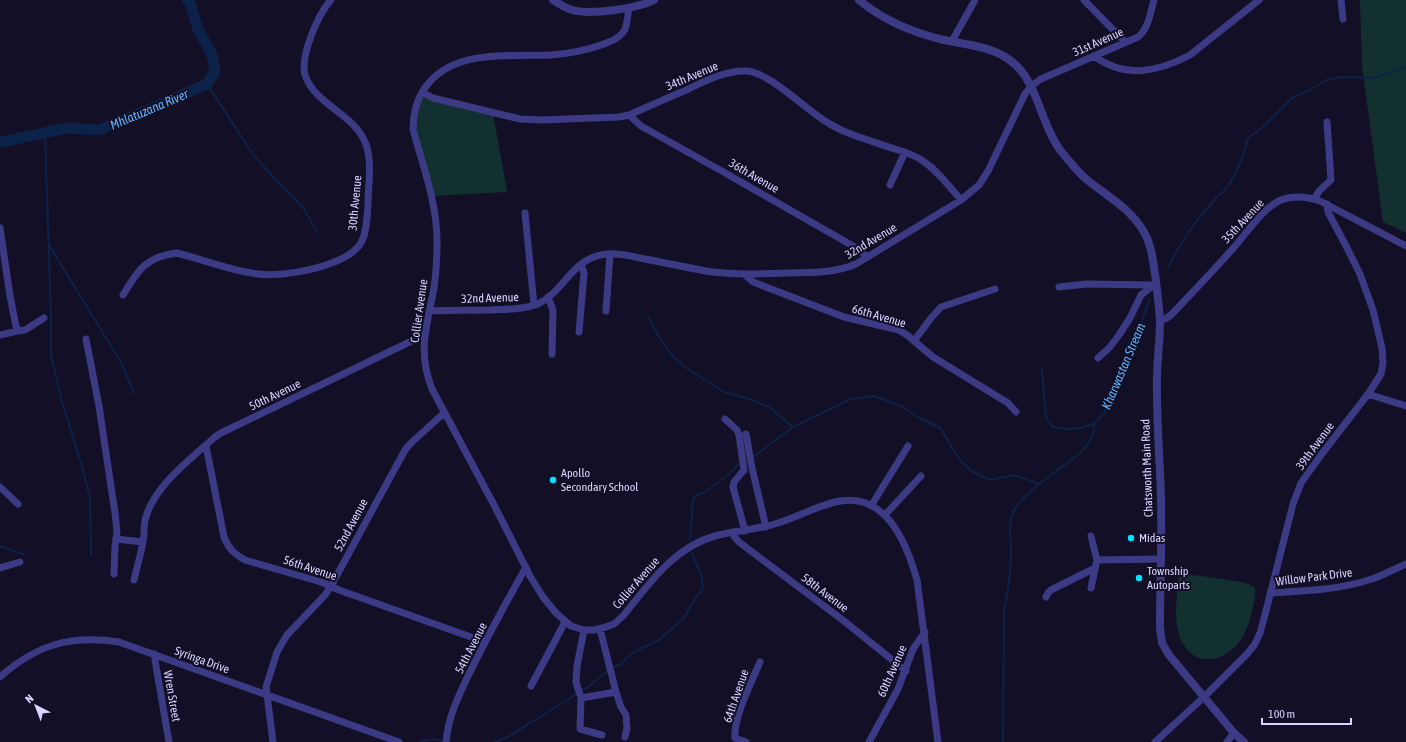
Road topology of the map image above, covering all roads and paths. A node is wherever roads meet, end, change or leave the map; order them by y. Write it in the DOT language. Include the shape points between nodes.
graph roads {
  1 [pos="331,0"];
  2 [pos="553,0"];
  3 [pos="654,0"];
  4 [pos="859,0"];
  5 [pos="975,0"];
  6 [pos="1084,0"];
  7 [pos="1154,0"];
  8 [pos="1259,0"];
  9 [pos="1341,0"];
  10 [pos="629,8"];
  11 [pos="1343,19"];
  12 [pos="952,41"];
  13 [pos="1125,42"];
  14 [pos="1094,56"];
  15 [pos="1031,86"];
  16 [pos="422,92"];
  17 [pos="628,115"];
  18 [pos="1327,122"];
  19 [pos="905,152"];
  20 [pos="890,185"];
  21 [pos="1314,199"];
  22 [pos="961,200"];
  23 [pos="1327,204"];
  24 [pos="526,213"];
  25 [pos="0,228"];
  26 [pos="1406,246"];
  27 [pos="610,254"];
  28 [pos="867,257"];
  29 [pos="581,264"];
  30 [pos="744,274"];
  31 [pos="1154,284"];
  32 [pos="1059,287"];
  33 [pos="995,289"];
  34 [pos="123,294"];
  35 [pos="548,297"];
  36 [pos="534,305"];
  37 [pos="430,311"];
  38 [pos="606,312"];
  39 [pos="44,318"];
  40 [pos="1160,320"];
  41 [pos="17,331"];
  42 [pos="579,332"];
  43 [pos="0,335"];
  44 [pos="424,335"];
  45 [pos="86,339"];
  46 [pos="914,341"];
  47 [pos="552,354"];
  48 [pos="1098,358"];
  49 [pos="1368,394"];
  50 [pos="1406,406"];
  51 [pos="1016,412"];
  52 [pos="444,413"];
  53 [pos="725,418"];
  54 [pos="746,434"];
  55 [pos="206,446"];
  56 [pos="908,446"];
  57 [pos="747,458"];
  58 [pos="921,476"];
  59 [pos="0,487"];
  60 [pos="18,504"];
  61 [pos="871,506"];
  62 [pos="885,516"];
  63 [pos="766,527"];
  64 [pos="745,530"];
  65 [pos="733,532"];
  66 [pos="1091,536"];
  67 [pos="116,539"];
  68 [pos="143,542"];
  69 [pos="1160,559"];
  70 [pos="1097,560"];
  71 [pos="20,562"];
  72 [pos="1406,564"];
  73 [pos="526,567"];
  74 [pos="0,568"];
  75 [pos="1095,568"];
  76 [pos="114,574"];
  77 [pos="134,580"];
  78 [pos="331,586"];
  79 [pos="1091,588"];
  80 [pos="1270,593"];
  81 [pos="1046,597"];
  82 [pos="565,622"];
  83 [pos="600,629"];
  84 [pos="584,630"];
  85 [pos="925,632"];
  86 [pos="485,642"];
  87 [pos="154,654"];
  88 [pos="760,662"];
  89 [pos="906,671"];
  90 [pos="0,677"];
  91 [pos="531,686"];
  92 [pos="616,692"];
  93 [pos="267,695"];
  94 [pos="1204,697"];
  95 [pos="581,698"];
  96 [pos="1234,733"];
  97 [pos="602,735"];
  98 [pos="625,737"];
  99 [pos="446,739"];
  100 [pos="734,740"];
  101 [pos="169,742"];
  102 [pos="273,742"];
  103 [pos="400,742"];
  104 [pos="746,742"];
  105 [pos="869,742"];
  106 [pos="938,742"];
  107 [pos="1155,742"];
  108 [pos="1227,742"];
  109 [pos="1244,742"];
  1 -- 34 [label="street, 30th Avenue" via="316,24 304,66 310,86 352,124 368,150 367,217 364,235 358,247 342,259 296,273 268,275 245,272 176,253 166,254 156,257 137,273"];
  2 -- 10 [label="street" via="580,12"];
  3 -- 10 [label="street"];
  4 -- 12 [label="street, Chatsworth Main Road" via="900,25"];
  5 -- 12 [label="street"];
  6 -- 13 [label="street"];
  7 -- 13 [label="street, 31st Avenue" via="1144,32"];
  8 -- 14 [label="street" via="1190,55 1158,68 1141,71 1120,69 1105,64"];
  9 -- 11 [label="street"];
  10 -- 16 [label="street, Collier Avenue" via="623,32 607,43 576,52 470,59 444,68"];
  12 -- 15 [label="street, Chatsworth Main Road" via="1000,54 1018,67"];
  13 -- 14 [label="street, 31st Avenue"];
  14 -- 15 [label="street, 31st Avenue" via="1041,79"];
  15 -- 22 [label="street, 32nd Avenue" via="988,171 979,185"];
  15 -- 31 [label="street, Chatsworth Main Road" via="1049,130 1067,159 1086,179 1136,219 1151,250"];
  16 -- 17 [label="street, 34th Avenue" via="433,98 520,119"];
  16 -- 37 [label="street, Collier Avenue" via="416,106 413,129 434,207 436,226 437,244"];
  17 -- 19 [label="street, 34th Avenue" via="710,79 746,71 766,77 832,126"];
  17 -- 28 [label="street, 36th Avenue" via="641,126 853,246"];
  18 -- 21 [label="street" via="1331,180"];
  19 -- 20 [label="street"];
  19 -- 22 [label="street, 34th Avenue" via="930,166"];
  21 -- 23 [label="street, 35th Avenue"];
  21 -- 40 [label="street, 35th Avenue" via="1292,197 1272,206 1183,302 1168,317"];
  22 -- 28 [label="street, 32nd Avenue"];
  23 -- 26 [label="street, 35th Avenue"];
  23 -- 49 [label="street, 39th Avenue" via="1328,212 1368,294 1382,348 1382,368"];
  24 -- 36 [label="street"];
  25 -- 41 [label="street"];
  27 -- 29 [label="street, 32nd Avenue"];
  27 -- 30 [label="street, 32nd Avenue" via="705,271"];
  27 -- 38 [label="street"];
  28 -- 30 [label="street, 32nd Avenue" via="856,264 825,272"];
  29 -- 35 [label="street, 32nd Avenue"];
  29 -- 42 [label="street" via="584,273"];
  30 -- 46 [label="street, 66th Avenue" via="753,282 813,306 844,317 899,330"];
  31 -- 32 [label="street" via="1086,284"];
  31 -- 40 [label="street, Chatsworth Main Road"];
  31 -- 48 [label="street" via="1141,295 1119,335"];
  33 -- 46 [label="street" via="941,307"];
  35 -- 36 [label="street, 32nd Avenue"];
  35 -- 47 [label="street" via="553,310"];
  36 -- 37 [label="street, 32nd Avenue" via="521,308"];
  37 -- 44 [label="street, Collier Avenue"];
  39 -- 41 [label="street" via="24,330"];
  40 -- 69 [label="street, Chatsworth Main Road" via="1157,391 1161,498"];
  41 -- 43 [label="street"];
  44 -- 52 [label="street, Collier Avenue" via="428,379"];
  44 -- 55 [label="street, 50th Avenue" via="221,433"];
  45 -- 67 [label="street" via="116,517"];
  46 -- 51 [label="street, 66th Avenue" via="933,357 1008,403"];
  49 -- 50 [label="street"];
  49 -- 80 [label="street, 39th Avenue" via="1301,483 1293,504"];
  52 -- 73 [label="street, Collier Avenue"];
  52 -- 78 [label="street, 52nd Avenue" via="411,443 400,458"];
  53 -- 57 [label="street" via="737,430"];
  54 -- 57 [label="street"];
  55 -- 68 [label="street, 50th Avenue" via="174,475 154,499 145,518"];
  55 -- 78 [label="street, 56th Avenue" via="221,525 230,549 245,560"];
  56 -- 61 [label="street"];
  57 -- 63 [label="street"];
  57 -- 64 [label="street" via="743,472 733,486"];
  58 -- 62 [label="street"];
  59 -- 60 [label="street"];
  61 -- 62 [label="street, Collier Avenue"];
  61 -- 63 [label="street, Collier Avenue" via="844,500"];
  62 -- 85 [label="street, Collier Avenue" via="900,534 912,561"];
  63 -- 64 [label="street, Collier Avenue"];
  64 -- 65 [label="street, Collier Avenue"];
  65 -- 83 [label="street, Collier Avenue" via="704,539 681,552 668,563 623,616 614,624"];
  65 -- 89 [label="street, 58th Avenue" via="739,542"];
  66 -- 70 [label="street"];
  67 -- 68 [label="street"];
  67 -- 76 [label="street"];
  68 -- 77 [label="street, 50th Avenue"];
  69 -- 70 [label="street"];
  69 -- 94 [label="street, Chatsworth Main Road" via="1161,638 1169,655"];
  70 -- 75 [label="street"];
  71 -- 74 [label="street"];
  72 -- 80 [label="street, Willow Park Drive" via="1372,579 1345,586"];
  73 -- 82 [label="street, Collier Avenue" via="543,597"];
  73 -- 86 [label="street, 54th Avenue"];
  75 -- 79 [label="street"];
  75 -- 81 [label="street" via="1052,590"];
  78 -- 86 [label="street, 56th Avenue"];
  78 -- 93 [label="street, 52nd Avenue" via="283,640 266,687"];
  80 -- 94 [label="street, 39th Avenue" via="1260,633 1254,644"];
  82 -- 84 [label="street, Collier Avenue"];
  82 -- 91 [label="street"];
  83 -- 84 [label="street, Collier Avenue"];
  83 -- 92 [label="street"];
  84 -- 95 [label="street" via="576,682"];
  85 -- 89 [label="street, 60th Avenue" via="913,649"];
  85 -- 106 [label="street, Collier Avenue"];
  86 -- 99 [label="street, 54th Avenue" via="457,700"];
  87 -- 90 [label="street, Syringa Drive" via="106,640 64,642 28,656"];
  87 -- 93 [label="street, Syringa Drive"];
  87 -- 101 [label="street, Wren Street"];
  88 -- 100 [label="street, 64th Avenue" via="739,715"];
  89 -- 105 [label="street, 60th Avenue"];
  92 -- 95 [label="street"];
  92 -- 98 [label="street" via="626,715"];
  93 -- 102 [label="street, 52nd Avenue"];
  93 -- 103 [label="street, Syringa Drive"];
  94 -- 96 [label="street, Chatsworth Main Road"];
  94 -- 107 [label="street"];
  95 -- 97 [label="street" via="580,729"];
  96 -- 108 [label="street"];
  96 -- 109 [label="street, Chatsworth Main Road"];
  100 -- 104 [label="street"];
}
